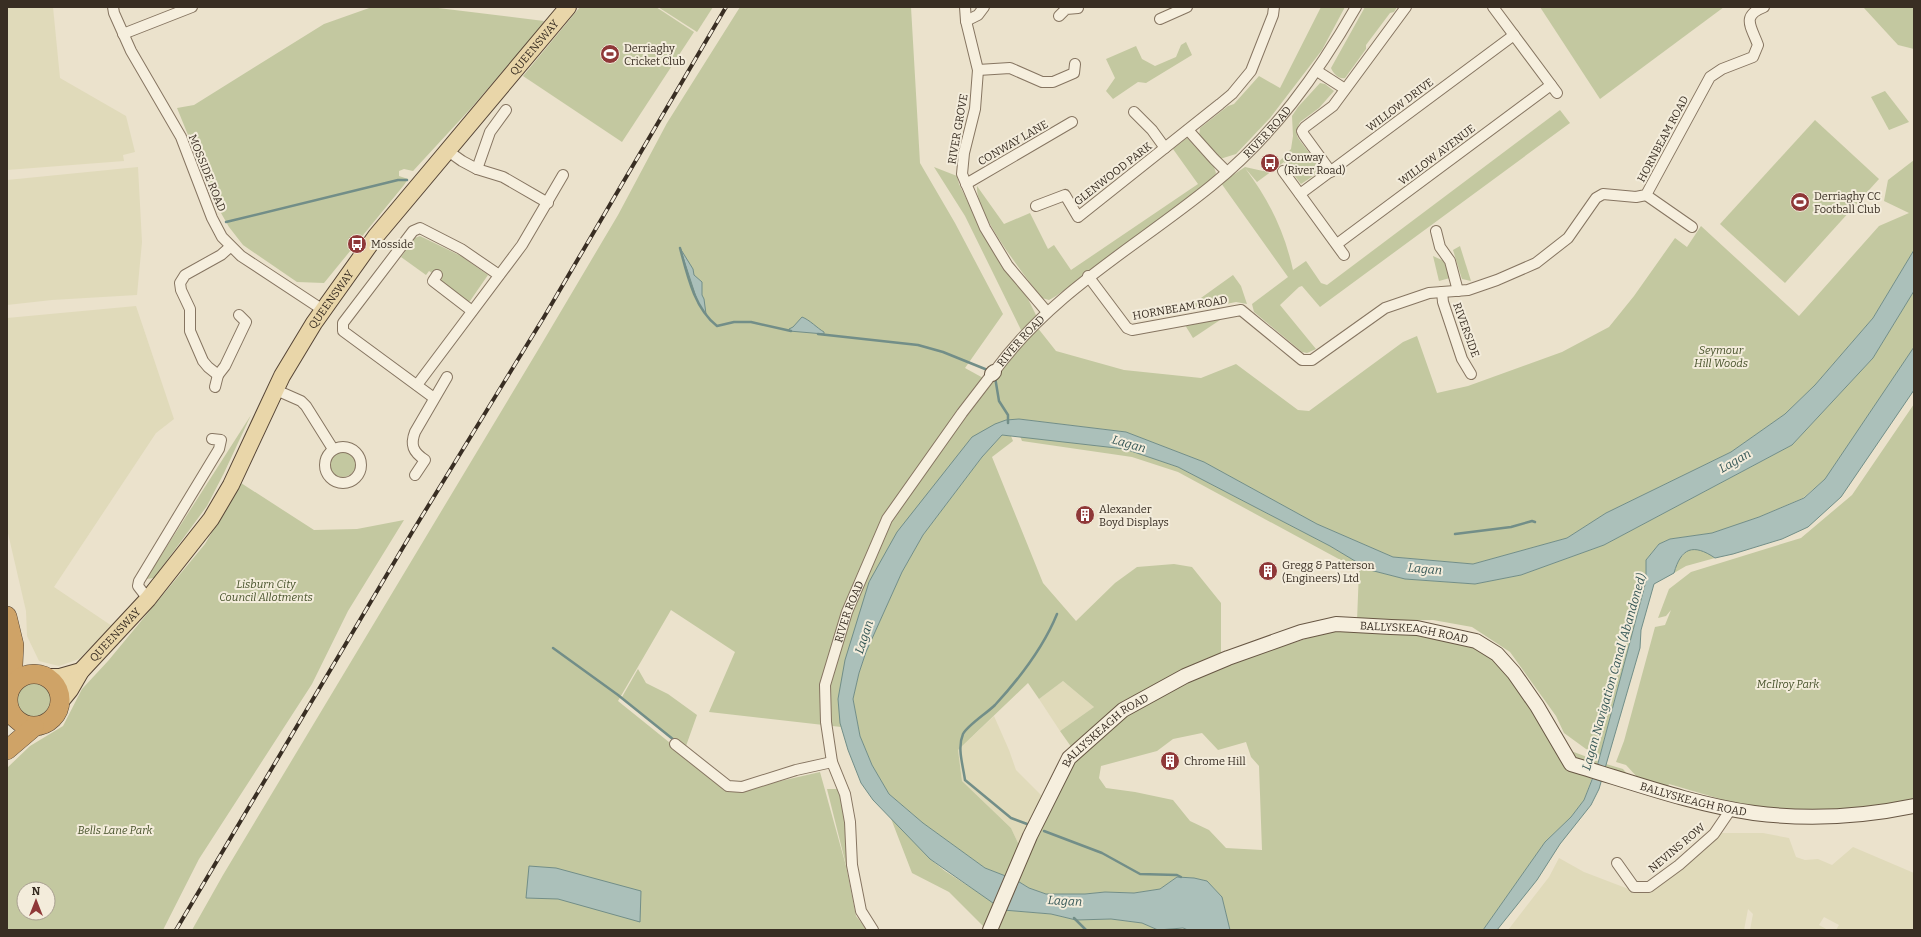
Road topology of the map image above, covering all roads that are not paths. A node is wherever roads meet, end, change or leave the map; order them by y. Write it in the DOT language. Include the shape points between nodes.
graph roads {
  1 [pos="113,7"];
  2 [pos="192,7"];
  3 [pos="568,7"];
  4 [pos="965,7"];
  5 [pos="984,7"];
  6 [pos="1187,7"];
  7 [pos="1274,7"];
  8 [pos="1356,7"];
  9 [pos="1406,7"];
  10 [pos="1493,7"];
  11 [pos="1764,7"];
  12 [pos="1078,8"];
  13 [pos="1063,11"];
  14 [pos="1160,18"];
  15 [pos="966,21"];
  16 [pos="123,34"];
  17 [pos="1514,35"];
  18 [pos="1075,64"];
  19 [pos="978,70"];
  20 [pos="1317,71"];
  21 [pos="1345,89"];
  22 [pos="506,110"];
  23 [pos="1134,112"];
  24 [pos="1072,122"];
  25 [pos="1188,130"];
  26 [pos="1165,148"];
  27 [pos="448,151"];
  28 [pos="477,169"];
  29 [pos="1283,171"];
  30 [pos="1227,172"];
  31 [pos="1331,172"];
  32 [pos="564,175"];
  33 [pos="966,184"];
  34 [pos="1300,194"];
  35 [pos="1646,195"];
  36 [pos="548,203"];
  37 [pos="1036,206"];
  38 [pos="1692,227"];
  39 [pos="1436,231"];
  40 [pos="1337,244"];
  41 [pos="230,247"];
  42 [pos="1344,255"];
  43 [pos="437,275"];
  44 [pos="499,275"];
  45 [pos="1088,276"];
  46 [pos="1458,291"];
  47 [pos="1442,292"];
  48 [pos="323,310"];
  49 [pos="472,311"];
  50 [pos="1047,312"];
  51 [pos="256,324"];
  52 [pos="218,374"];
  53 [pos="1471,374"];
  54 [pos="447,377"];
  55 [pos="416,385"];
  56 [pos="215,387"];
  57 [pos="276,390"];
  58 [pos="434,398"];
  59 [pos="212,439"];
  60 [pos="333,449"];
  61 [pos="415,475"];
  62 [pos="148,599"];
  63 [pos="7,616"];
  64 [pos="14,645"];
  65 [pos="81,671"];
  66 [pos="41,675"];
  67 [pos="9,694"];
  68 [pos="61,701"];
  69 [pos="34,727"];
  70 [pos="675,744"];
  71 [pos="7,750"];
  72 [pos="832,762"];
  73 [pos="1914,806"];
  74 [pos="1731,809"];
  75 [pos="1616,863"];
  76 [pos="873,930"];
  77 [pos="990,930"];
  1 -- 16 [label="street, MOSSIDE ROAD"];
  2 -- 16 [label="street"];
  3 -- 27 [label="main road, QUEENSWAY"];
  4 -- 15 [label="street, RIVER GROVE"];
  5 -- 15 [label="street" via="978,15"];
  6 -- 14 [label="street"];
  7 -- 25 [label="street, GLENWOOD PARK" via="1251,71 1232,94"];
  8 -- 20 [label="street, RIVER ROAD"];
  9 -- 21 [label="street"];
  10 -- 17 [label="street"];
  11 -- 35 [label="street, HORNBEAM ROAD" via="1750,15 1758,45 1753,57 1722,69 1710,77"];
  12 -- 13 [label="street"];
  15 -- 19 [label="street, RIVER GROVE"];
  16 -- 41 [label="street, MOSSIDE ROAD" via="173,121 212,218"];
  17 -- 31 [label="street, WILLOW DRIVE"];
  17 -- 40 [label="street, WILLOW AVENUE" via="1554,89"];
  18 -- 19 [label="street" via="1074,73 1053,82 1042,82 1010,68"];
  19 -- 33 [label="street, RIVER GROVE" via="975,109 964,153 962,174"];
  20 -- 21 [label="street"];
  20 -- 30 [label="street, RIVER ROAD" via="1281,117"];
  21 -- 31 [label="street" via="1333,106 1302,131"];
  22 -- 28 [label="street" via="490,132"];
  23 -- 26 [label="street"];
  24 -- 33 [label="street, CONWAY LANE"];
  25 -- 26 [label="street, GLENWOOD PARK"];
  25 -- 30 [label="street"];
  26 -- 37 [label="street, GLENWOOD PARK" via="1078,217 1065,195"];
  27 -- 28 [label="street"];
  27 -- 48 [label="main road, QUEENSWAY" via="376,236"];
  28 -- 36 [label="street" via="503,178"];
  29 -- 34 [label="street"];
  30 -- 45 [label="street, RIVER ROAD"];
  31 -- 34 [label="street, WILLOW DRIVE"];
  32 -- 36 [label="street"];
  33 -- 50 [label="street, RIVER GROVE" via="985,228 1008,266"];
  34 -- 40 [label="street"];
  35 -- 38 [label="street"];
  35 -- 46 [label="street, HORNBEAM ROAD" via="1636,197 1603,194 1596,198 1568,238 1536,263 1497,280"];
  36 -- 44 [label="street" via="522,245"];
  39 -- 46 [label="street" via="1440,247 1450,261"];
  40 -- 42 [label="street"];
  41 -- 48 [label="street, MOSSIDE ROAD"];
  41 -- 52 [label="street" via="221,255 185,275 180,283 190,309 190,331 203,361 208,368"];
  43 -- 49 [label="street" via="433,281"];
  44 -- 49 [label="street"];
  44 -- 55 [label="street" via="461,249 420,228 413,231 351,312 343,323 343,331"];
  45 -- 47 [label="street, HORNBEAM ROAD" via="1127,328 1132,330 1240,310 1302,360 1312,360 1385,308 1430,293"];
  45 -- 50 [label="street, RIVER ROAD"];
  46 -- 47 [label="street, HORNBEAM ROAD"];
  47 -- 53 [label="street, RIVERSIDE" via="1462,358"];
  48 -- 57 [label="main road, QUEENSWAY"];
  49 -- 55 [label="street"];
  50 -- 72 [label="street, RIVER ROAD" via="1026,332 962,413 888,520 847,612 825,685 826,722"];
  51 -- 52 [label="street" via="243,318 225,366"];
  52 -- 56 [label="street"];
  54 -- 58 [label="street"];
  55 -- 58 [label="street"];
  57 -- 60 [label="street" via="301,401 306,406"];
  57 -- 62 [label="main road, QUEENSWAY" via="231,485 211,519"];
  58 -- 61 [label="street" via="412,441 413,449 425,460"];
  59 -- 62 [label="street, QUEENSWAY" via="221,440 219,449 139,581 138,586"];
  62 -- 65 [label="main road, QUEENSWAY"];
  63 -- 64 [label="highway"];
  64 -- 66 [label="highway"];
  64 -- 67 [label="highway"];
  65 -- 66 [label="main road, QUEENSWAY" via="60,677"];
  65 -- 68 [label="main road, QUEENSWAY"];
  66 -- 67 [label="highway" via="19,678"];
  66 -- 68 [label="highway" via="57,687"];
  67 -- 69 [label="highway" via="8,706 17,721"];
  68 -- 69 [label="highway" via="52,719 42,726"];
  69 -- 71 [label="highway"];
  70 -- 72 [label="street" via="728,786 742,787"];
  72 -- 76 [label="street, RIVER ROAD" via="845,794 849,814 852,865 861,911"];
  73 -- 74 [label="main road, BALLYSKEAGH ROAD" via="1855,816 1809,817"];
  74 -- 75 [label="street, NEVINS ROW" via="1714,834 1649,887 1634,887"];
  74 -- 77 [label="main road, BALLYSKEAGH ROAD" via="1571,764 1514,673 1497,654 1476,641 1417,628 1336,624 1301,632 1228,658 1185,676 1123,710 1069,758 1030,836"];
}
